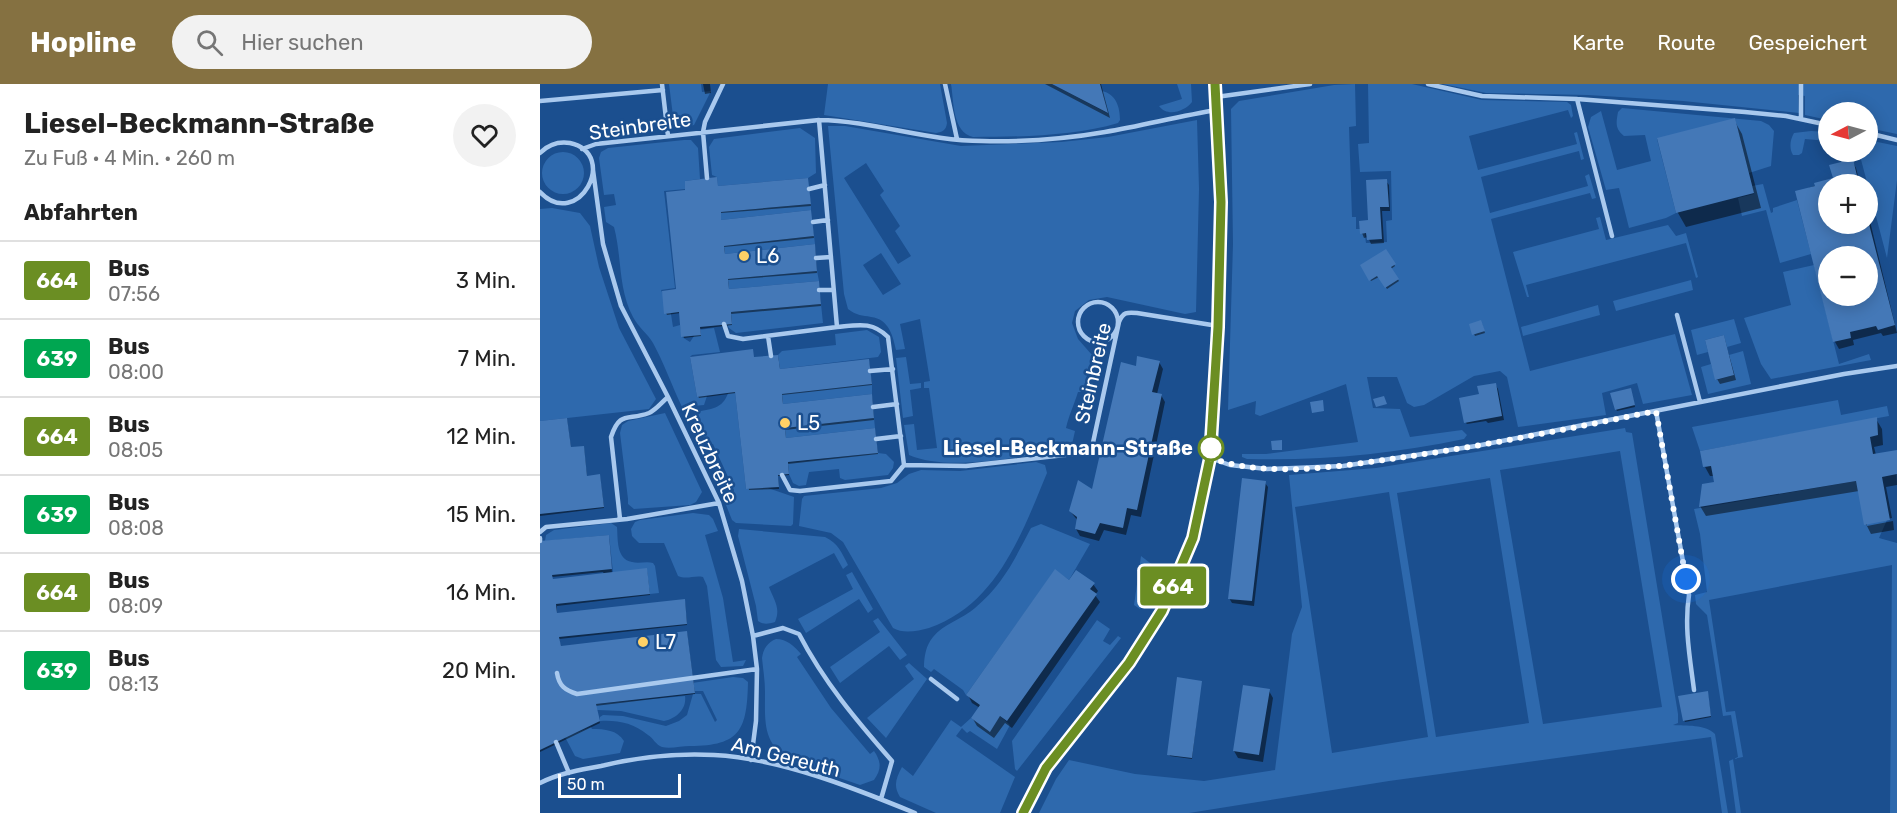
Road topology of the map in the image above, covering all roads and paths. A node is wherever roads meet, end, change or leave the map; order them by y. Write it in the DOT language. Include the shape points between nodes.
graph roads {
  1 [pos="723,84"];
  2 [pos="945,84"];
  3 [pos="1215,84"];
  4 [pos="1310,84"];
  5 [pos="1428,84"];
  6 [pos="1801,84"];
  7 [pos="662,87"];
  8 [pos="1216,97"];
  9 [pos="1577,99"];
  10 [pos="540,101"];
  11 [pos="1217,110"];
  12 [pos="1801,119"];
  13 [pos="819,120"];
  14 [pos="1818,123"];
  15 [pos="703,132"];
  16 [pos="668,136"];
  17 [pos="1878,136"];
  18 [pos="957,139"];
  19 [pos="1897,140"];
  20 [pos="582,149"];
  21 [pos="540,153"];
  22 [pos="593,170"];
  23 [pos="707,178"];
  24 [pos="825,185"];
  25 [pos="809,189"];
  26 [pos="541,194"];
  27 [pos="828,220"];
  28 [pos="813,222"];
  29 [pos="1612,236"];
  30 [pos="831,257"];
  31 [pos="816,258"];
  32 [pos="819,290"];
  33 [pos="834,290"];
  34 [pos="1677,315"];
  35 [pos="724,324"];
  36 [pos="837,327"];
  37 [pos="1218,327"];
  38 [pos="1118,328"];
  39 [pos="768,336"];
  40 [pos="771,356"];
  41 [pos="1897,366"];
  42 [pos="893,369"];
  43 [pos="870,371"];
  44 [pos="668,397"];
  45 [pos="1700,402"];
  46 [pos="897,404"];
  47 [pos="873,407"];
  48 [pos="1656,411"];
  49 [pos="901,436"];
  50 [pos="876,439"];
  51 [pos="1210,458"];
  52 [pos="904,465"];
  53 [pos="783,475"];
  54 [pos="719,503"];
  55 [pos="620,519"];
  56 [pos="540,532"];
  57 [pos="753,636"];
  58 [pos="757,669"];
  59 [pos="557,673"];
  60 [pos="932,678"];
  61 [pos="1694,690"];
  62 [pos="957,699"];
  63 [pos="556,742"];
  64 [pos="752,760"];
  65 [pos="569,773"];
  66 [pos="540,783"];
  67 [pos="882,800"];
  68 [pos="915,813"];
  69 [pos="1023,813"];
  1 -- 15 [label="lane"];
  2 -- 18 [label="lane"];
  3 -- 8 [label="street"];
  4 -- 8 [label="lane"];
  5 -- 9 [label="lane" via="1482,96"];
  6 -- 12 [label="lane"];
  7 -- 10 [label="lane"];
  7 -- 16 [label="lane"];
  8 -- 11 [label="street"];
  9 -- 12 [label="lane"];
  9 -- 29 [label="lane"];
  11 -- 18 [label="lane, Steinbreite" via="1103,133 981,142"];
  11 -- 37 [label="street" via="1221,202"];
  12 -- 14 [label="lane"];
  13 -- 15 [label="lane, Steinbreite"];
  13 -- 18 [label="lane, Steinbreite"];
  13 -- 24 [label="lane"];
  15 -- 16 [label="lane, Steinbreite"];
  15 -- 23 [label="lane, Steinbreite"];
  16 -- 20 [label="lane, Steinbreite"];
  17 -- 19 [label="lane"];
  20 -- 21 [label="lane" via="559,142"];
  20 -- 22 [label="lane, Kreuzbreite"];
  22 -- 26 [label="lane" via="588,190 580,197 561,202"];
  22 -- 44 [label="lane, Kreuzbreite" via="603,244 621,306"];
  24 -- 25 [label="lane"];
  24 -- 27 [label="lane"];
  27 -- 28 [label="lane"];
  27 -- 30 [label="lane"];
  30 -- 31 [label="lane"];
  30 -- 33 [label="lane"];
  32 -- 33 [label="lane"];
  33 -- 36 [label="lane"];
  34 -- 45 [label="lane"];
  35 -- 39 [label="lane" via="728,336"];
  36 -- 39 [label="lane"];
  36 -- 42 [label="lane" via="863,324 879,328 888,337"];
  37 -- 38 [label="lane, Steinbreite" via="1126,312"];
  37 -- 51 [label="street"];
  38 -- 38 [label="lane" via="1110,339 1092,341 1082,333 1079,318 1086,306 1102,303 1114,310"];
  38 -- 52 [label="lane, Steinbreite" via="1091,452 966,466"];
  39 -- 40 [label="lane"];
  41 -- 45 [label="lane"];
  42 -- 43 [label="lane"];
  42 -- 46 [label="lane"];
  44 -- 54 [label="lane, Kreuzbreite"];
  44 -- 55 [label="lane" via="650,413 625,417 615,425 611,437"];
  45 -- 48 [label="lane"];
  46 -- 47 [label="lane"];
  46 -- 49 [label="lane"];
  48 -- 51 [label="lane" via="1476,446 1343,466 1267,470"];
  48 -- 61 [label="lane" via="1689,595 1687,632"];
  49 -- 50 [label="lane"];
  49 -- 52 [label="lane"];
  51 -- 69 [label="street" via="1193,538 1162,611 1129,663 1046,768"];
  52 -- 53 [label="lane" via="891,481 800,491 790,490"];
  54 -- 55 [label="lane"];
  54 -- 57 [label="lane, Kreuzbreite" via="742,580"];
  55 -- 56 [label="lane" via="546,527"];
  57 -- 58 [label="lane, Kreuzbreite"];
  57 -- 67 [label="lane" via="783,628 799,634 846,709 892,761"];
  58 -- 59 [label="lane" via="577,694 562,688"];
  58 -- 64 [label="lane, Kreuzbreite"];
  60 -- 62 [label="lane"];
  63 -- 65 [label="lane"];
  64 -- 65 [label="lane, Am Gereuth" via="715,755 657,756"];
  64 -- 67 [label="lane, Am Gereuth"];
  65 -- 66 [label="lane, Am Gereuth"];
  67 -- 68 [label="lane, Am Gereuth"];
}
